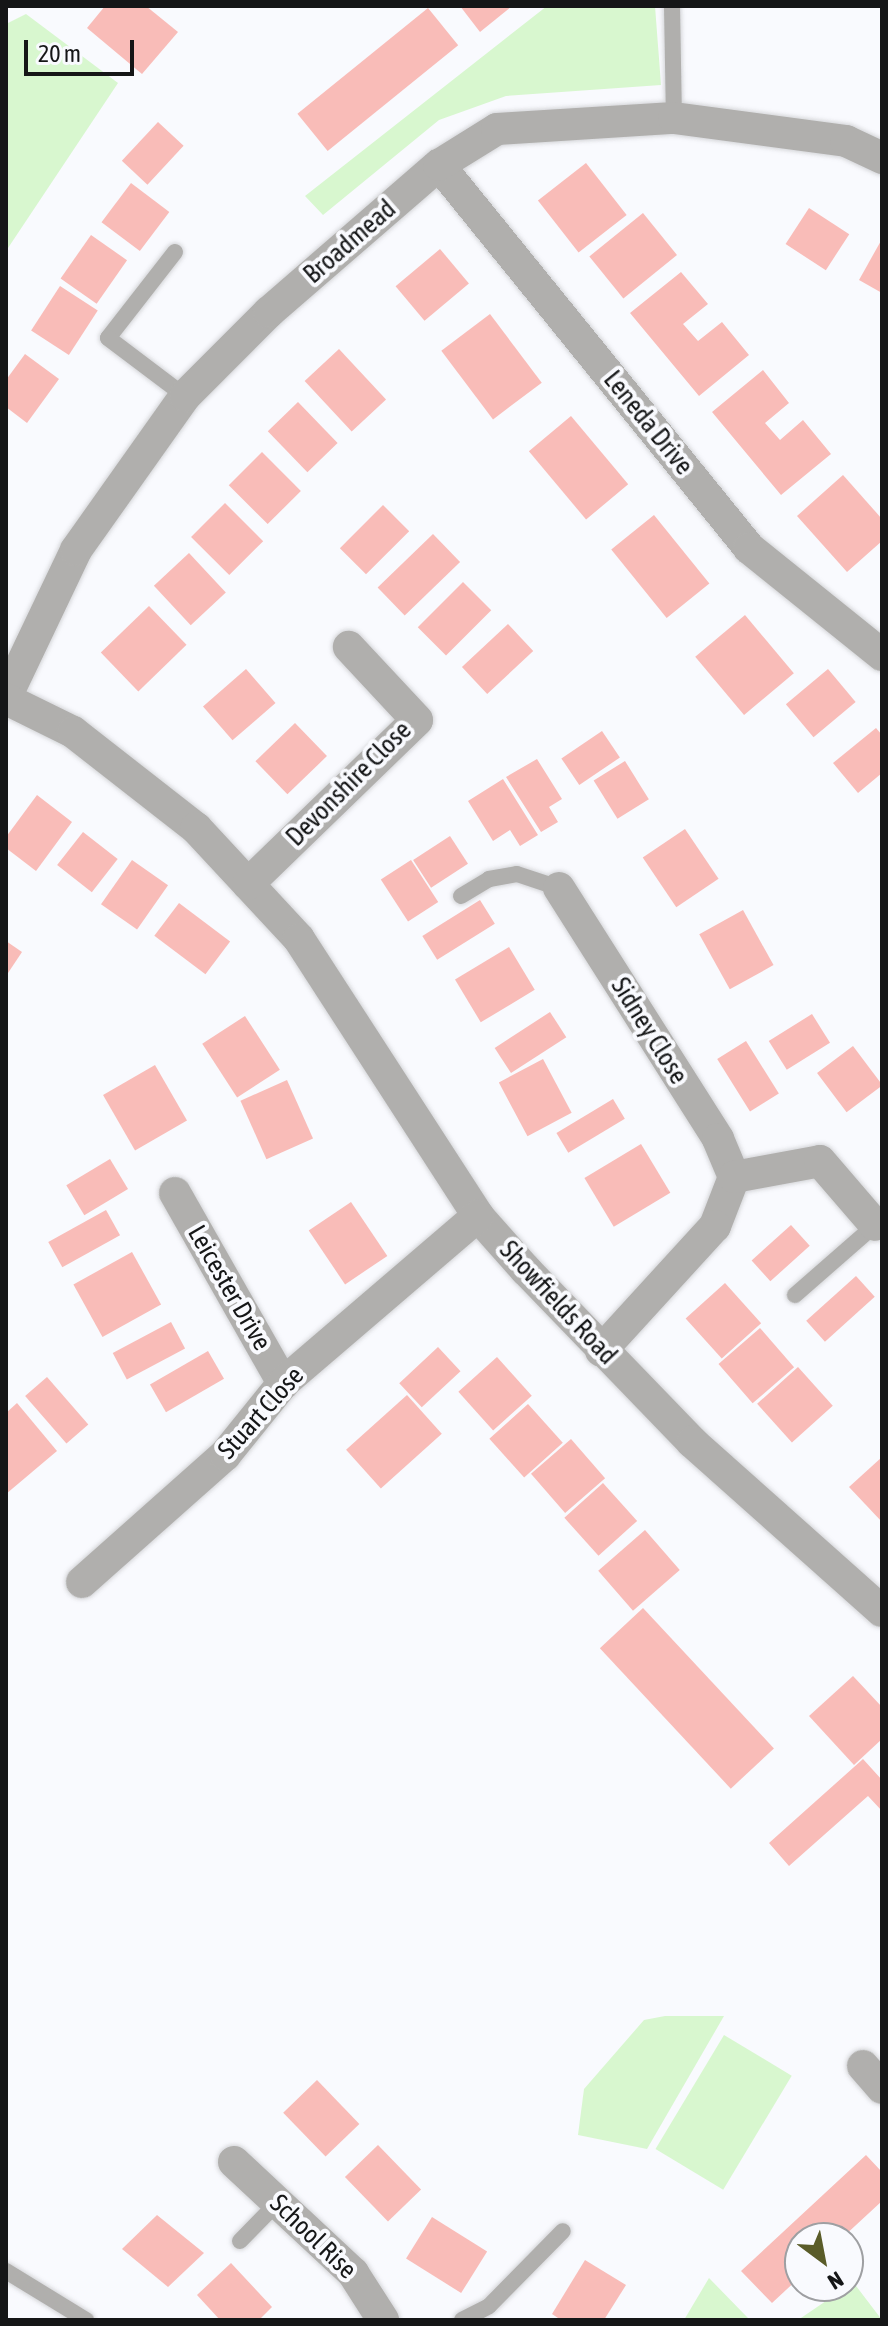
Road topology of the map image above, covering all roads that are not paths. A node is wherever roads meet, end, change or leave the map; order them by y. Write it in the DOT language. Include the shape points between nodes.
graph roads {
  1 [pos="672,6"];
  2 [pos="674,118"];
  3 [pos="882,158"];
  4 [pos="439,165"];
  5 [pos="175,252"];
  6 [pos="185,396"];
  7 [pos="349,647"];
  8 [pos="882,655"];
  9 [pos="7,694"];
  10 [pos="248,884"];
  11 [pos="559,888"];
  12 [pos="461,896"];
  13 [pos="734,1177"];
  14 [pos="175,1193"];
  15 [pos="478,1216"];
  16 [pos="875,1225"];
  17 [pos="795,1295"];
  18 [pos="601,1351"];
  19 [pos="283,1383"];
  20 [pos="82,1582"];
  21 [pos="882,1611"];
  22 [pos="234,2162"];
  23 [pos="278,2202"];
  24 [pos="563,2231"];
  25 [pos="240,2241"];
  26 [pos="6,2271"];
  27 [pos="86,2320"];
  28 [pos="383,2320"];
  29 [pos="462,2320"];
  1 -- 2 [label="lane"];
  2 -- 3 [label="street, Broadmead" via="846,141"];
  2 -- 4 [label="street, Broadmead" via="497,129"];
  4 -- 6 [label="street, Broadmead" via="269,312"];
  4 -- 8 [label="street, Leneda Drive" via="749,548"];
  5 -- 6 [label="lane" via="108,338"];
  6 -- 9 [label="street, Broadmead" via="76,550"];
  7 -- 10 [label="street, Devonshire Close" via="417,720"];
  9 -- 10 [label="street, Showfields Road" via="94,749 196,828"];
  10 -- 15 [label="street, Showfields Road" via="299,939"];
  11 -- 12 [label="lane" via="517,874 489,879"];
  11 -- 13 [label="street, Sidney Close" via="718,1139"];
  13 -- 16 [label="street" via="820,1161"];
  13 -- 18 [label="street" via="715,1226"];
  14 -- 19 [label="street, Leicester Drive"];
  15 -- 18 [label="street, Showfields Road"];
  15 -- 19 [label="street, Stuart Close"];
  16 -- 17 [label="lane"];
  18 -- 21 [label="street, Showfields Road" via="692,1442"];
  19 -- 20 [label="street, Stuart Close" via="225,1455"];
  22 -- 23 [label="street, School Rise"];
  23 -- 25 [label="lane"];
  23 -- 28 [label="street, School Rise" via="353,2273"];
  24 -- 29 [label="lane" via="489,2306"];
  26 -- 27 [label="lane"];
}
